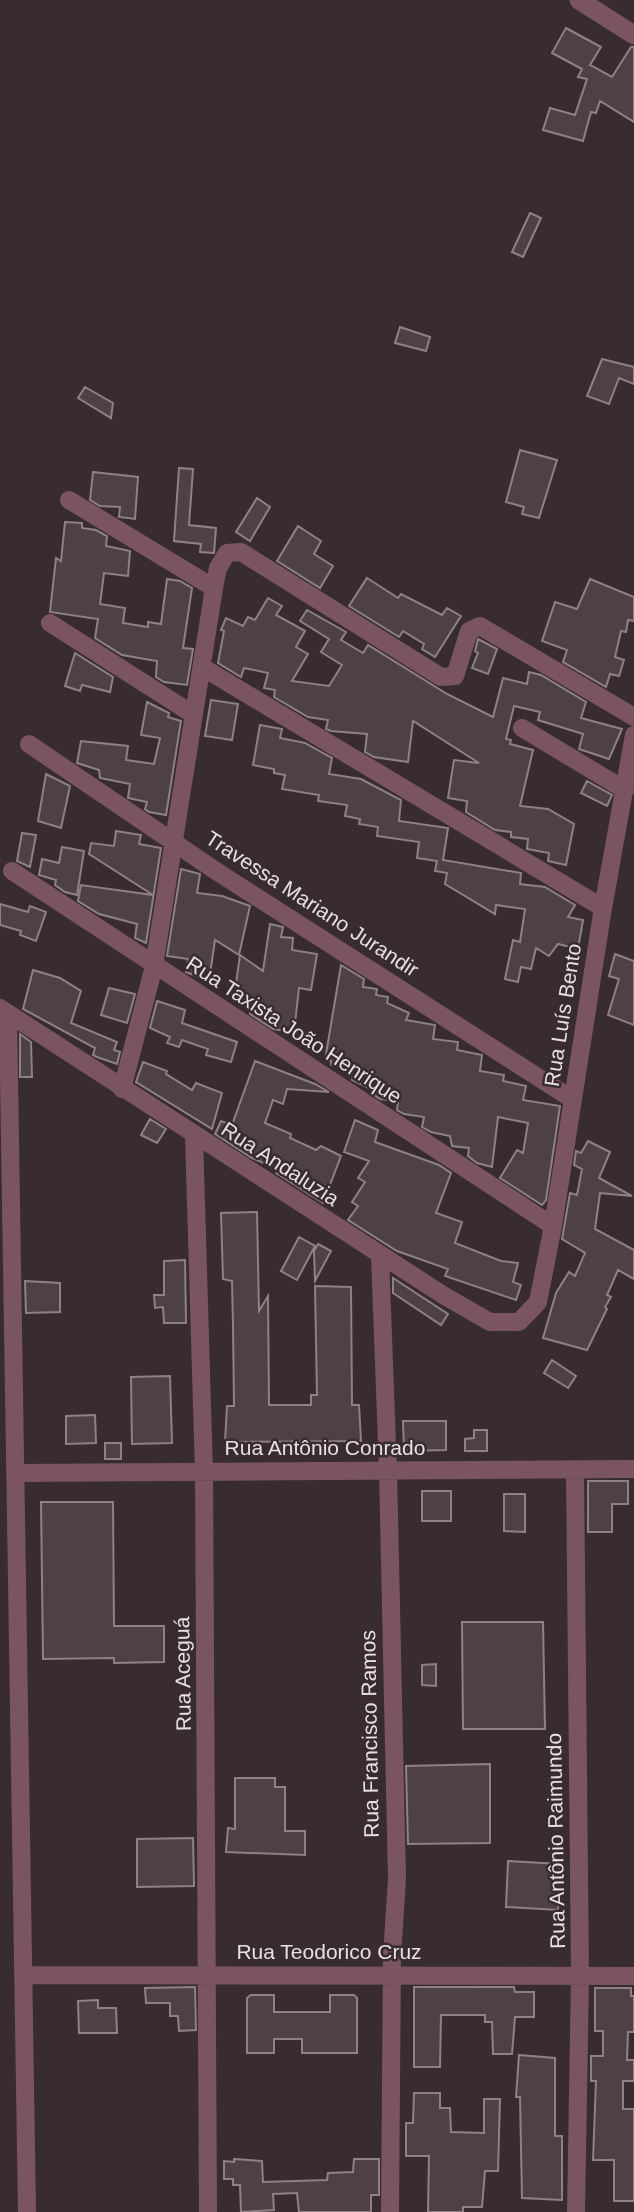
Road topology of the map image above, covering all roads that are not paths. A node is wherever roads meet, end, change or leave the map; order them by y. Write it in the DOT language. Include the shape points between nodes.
graph roads {
  1 [pos="579,0"];
  2 [pos="634,35"];
  3 [pos="69,500"];
  4 [pos="214,588"];
  5 [pos="50,623"];
  6 [pos="202,667"];
  7 [pos="194,715"];
  8 [pos="634,717"];
  9 [pos="522,728"];
  10 [pos="634,735"];
  11 [pos="29,744"];
  12 [pos="625,790"];
  13 [pos="172,841"];
  14 [pos="12,871"];
  15 [pos="603,908"];
  16 [pos="154,966"];
  17 [pos="4,1011"];
  18 [pos="122,1089"];
  19 [pos="572,1099"];
  20 [pos="194,1136"];
  21 [pos="553,1226"];
  22 [pos="380,1256"];
  23 [pos="537,1302"];
  24 [pos="634,1469"];
  25 [pos="575,1470"];
  26 [pos="388,1471"];
  27 [pos="204,1472"];
  28 [pos="17,1473"];
  29 [pos="208,1974"];
  30 [pos="25,1975"];
  31 [pos="392,1975"];
  32 [pos="580,1976"];
  33 [pos="634,1976"];
  34 [pos="27,2212"];
  35 [pos="208,2212"];
  36 [pos="390,2212"];
  37 [pos="576,2212"];
  1 -- 2 [label="street"];
  3 -- 4 [label="street"];
  4 -- 6 [label="street"];
  4 -- 8 [label="street" via="224,556 241,552 441,677 455,676 469,631 480,625"];
  5 -- 7 [label="street"];
  6 -- 7 [label="street"];
  6 -- 15 [label="street"];
  7 -- 13 [label="street"];
  9 -- 12 [label="street"];
  10 -- 12 [label="street, Rua Luís Bento"];
  11 -- 13 [label="street, Travessa Mariano Jurandir"];
  12 -- 15 [label="street, Rua Luís Bento"];
  13 -- 16 [label="street"];
  13 -- 19 [label="street, Travessa Mariano Jurandir"];
  14 -- 16 [label="street, Rua Taxista João Henrique"];
  15 -- 19 [label="street, Rua Luís Bento"];
  16 -- 18 [label="street"];
  16 -- 21 [label="street, Rua Taxista João Henrique"];
  17 -- 18 [label="street, Rua Andaluzia"];
  17 -- 28 [label="street"];
  18 -- 20 [label="street, Rua Andaluzia"];
  19 -- 21 [label="street, Rua Luís Bento"];
  20 -- 22 [label="street, Rua Andaluzia"];
  20 -- 27 [label="street, Rua Aceguá"];
  21 -- 23 [label="street, Rua Luís Bento"];
  22 -- 23 [label="street, Rua Andaluzia" via="490,1322 519,1322"];
  22 -- 26 [label="street, Rua Francisco Ramos"];
  24 -- 25 [label="street, Rua Antônio Conrado"];
  25 -- 26 [label="street, Rua Antônio Conrado"];
  25 -- 32 [label="street, Rua Antônio Raimundo"];
  26 -- 27 [label="street, Rua Antônio Conrado"];
  26 -- 31 [label="street, Rua Francisco Ramos" via="397,1879"];
  27 -- 28 [label="street, Rua Antônio Conrado"];
  27 -- 29 [label="street, Rua Aceguá"];
  28 -- 30 [label="street"];
  29 -- 30 [label="street, Rua Teodorico Cruz"];
  29 -- 31 [label="street, Rua Teodorico Cruz"];
  29 -- 35 [label="street, Rua Aceguá"];
  30 -- 34 [label="street"];
  31 -- 32 [label="street, Rua Teodorico Cruz"];
  31 -- 36 [label="street, Rua Francisco Ramos"];
  32 -- 33 [label="street, Rua Teodorico Cruz"];
  32 -- 37 [label="street, Rua Antônio Raimundo"];
}
